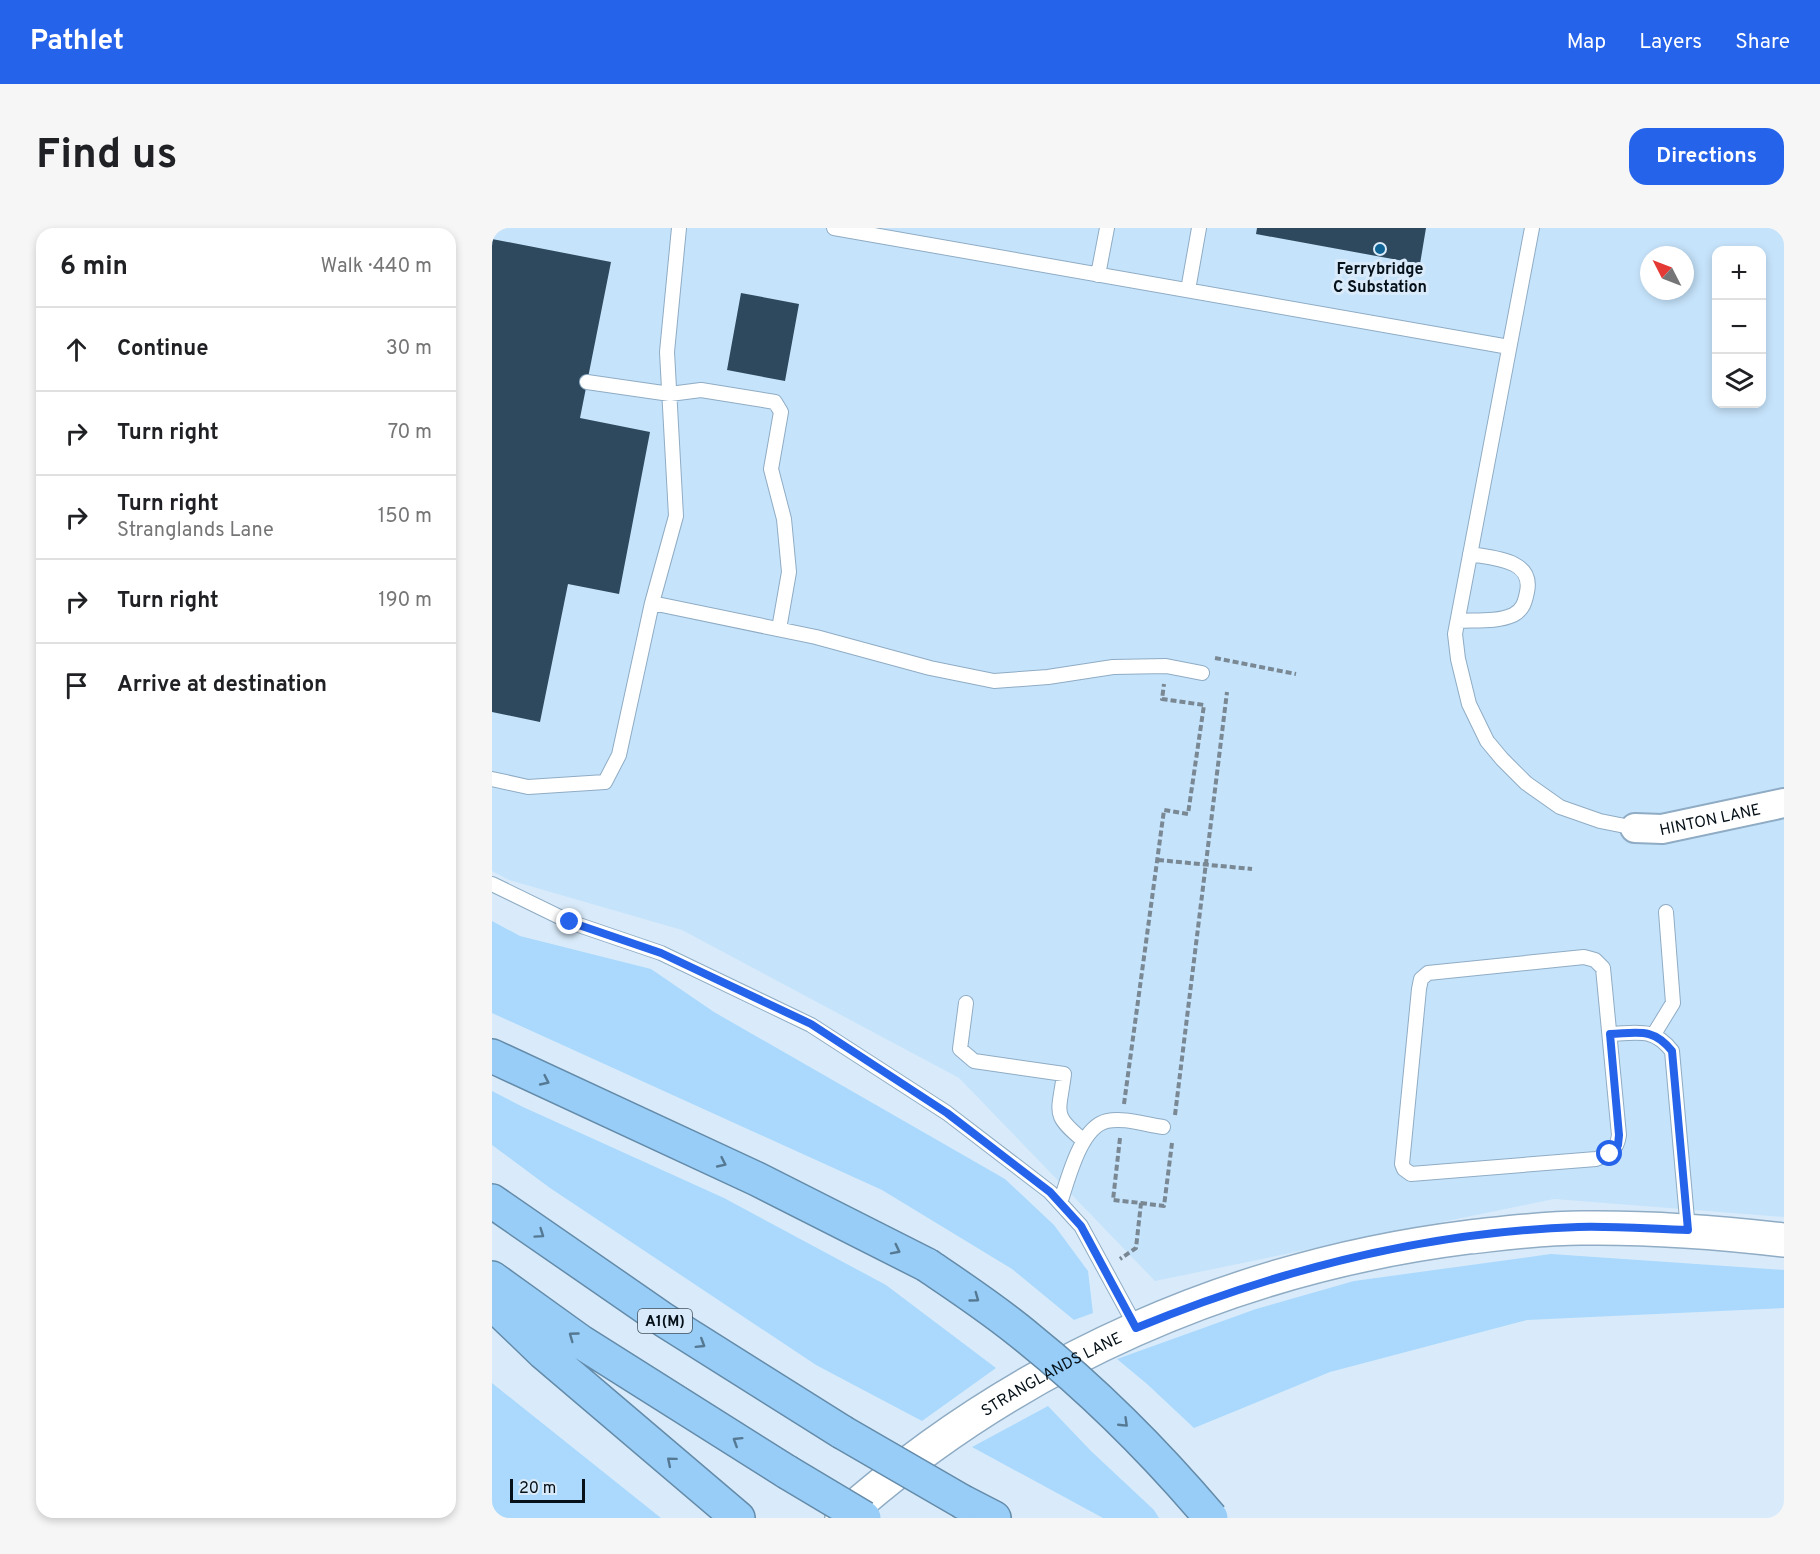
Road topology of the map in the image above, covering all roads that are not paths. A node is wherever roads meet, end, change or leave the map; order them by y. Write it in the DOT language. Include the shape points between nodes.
graph roads {
  1 [pos="679,228"];
  2 [pos="834,228"];
  3 [pos="1107,228"];
  4 [pos="1199,228"];
  5 [pos="1532,228"];
  6 [pos="1098,274"];
  7 [pos="1188,290"];
  8 [pos="1509,347"];
  9 [pos="587,382"];
  10 [pos="670,394"];
  11 [pos="1470,554"];
  12 [pos="652,603"];
  13 [pos="1458,621"];
  14 [pos="779,629"];
  15 [pos="1202,673"];
  16 [pos="492,779"];
  17 [pos="1784,803"];
  18 [pos="1635,828"];
  19 [pos="492,884"];
  20 [pos="1666,912"];
  21 [pos="966,1003"];
  22 [pos="1610,1034"];
  23 [pos="1654,1034"];
  24 [pos="492,1056"];
  25 [pos="1163,1127"];
  26 [pos="1084,1141"];
  27 [pos="492,1201"];
  28 [pos="1060,1203"];
  29 [pos="1688,1230"];
  30 [pos="1784,1240"];
  31 [pos="492,1278"];
  32 [pos="492,1303"];
  33 [pos="1136,1328"];
  34 [pos="735,1515"];
  35 [pos="842,1518"];
  36 [pos="864,1518"];
  37 [pos="994,1518"];
  38 [pos="1211,1518"];
  1 -- 10 [label="lane" via="667,352"];
  2 -- 6 [label="lane"];
  3 -- 6 [label="lane"];
  4 -- 7 [label="lane"];
  5 -- 8 [label="lane"];
  6 -- 7 [label="lane"];
  7 -- 8 [label="lane"];
  8 -- 11 [label="lane"];
  9 -- 10 [label="lane"];
  10 -- 12 [label="lane" via="676,516"];
  10 -- 14 [label="lane" via="701,390 775,402 781,412 771,469 784,519 789,572"];
  11 -- 13 [label="lane"];
  11 -- 13 [label="lane" via="1513,562 1523,571 1528,586 1525,605 1514,615 1498,619"];
  12 -- 14 [label="lane"];
  12 -- 16 [label="lane" via="620,755 605,782 528,787"];
  13 -- 18 [label="lane" via="1458,659 1469,704 1487,741 1526,783 1560,807"];
  14 -- 15 [label="lane" via="994,681 1113,667 1166,666"];
  17 -- 18 [label="street, HINTON LANE" via="1662,829"];
  19 -- 28 [label="lane" via="570,922 661,953 811,1024 947,1113 1026,1172"];
  20 -- 23 [label="lane" via="1673,1003"];
  21 -- 26 [label="lane" via="960,1048 974,1061 1064,1074 1059,1113 1064,1125"];
  22 -- 22 [label="lane" via="1619,1135 1618,1145 1610,1154 1596,1159 1411,1174 1404,1169 1419,989 1421,979 1428,973 1584,957 1595,960 1602,968"];
  22 -- 23 [label="lane"];
  23 -- 29 [label="lane" via="1672,1051"];
  24 -- 38 [label="highway, one-way, bridge" via="757,1179 927,1265 1017,1329 1075,1377 1127,1425"];
  25 -- 26 [label="lane" via="1110,1120 1099,1124"];
  26 -- 28 [label="lane"];
  27 -- 37 [label="highway, A1(M), one-way, bridge" via="664,1320 842,1432"];
  28 -- 33 [label="lane" via="1081,1226"];
  29 -- 30 [label="main road, STRANGLANDS LANE"];
  29 -- 33 [label="main road, STRANGLANDS LANE" via="1579,1227 1437,1241 1326,1263 1265,1280"];
  36 -- 31 [label="highway, one-way, bridge" via="581,1342"];
  34 -- 32 [label="highway, one-way" via="544,1353"];
  33 -- 35 [label="main road, STRANGLANDS LANE" via="1078,1355 967,1420"];
}
